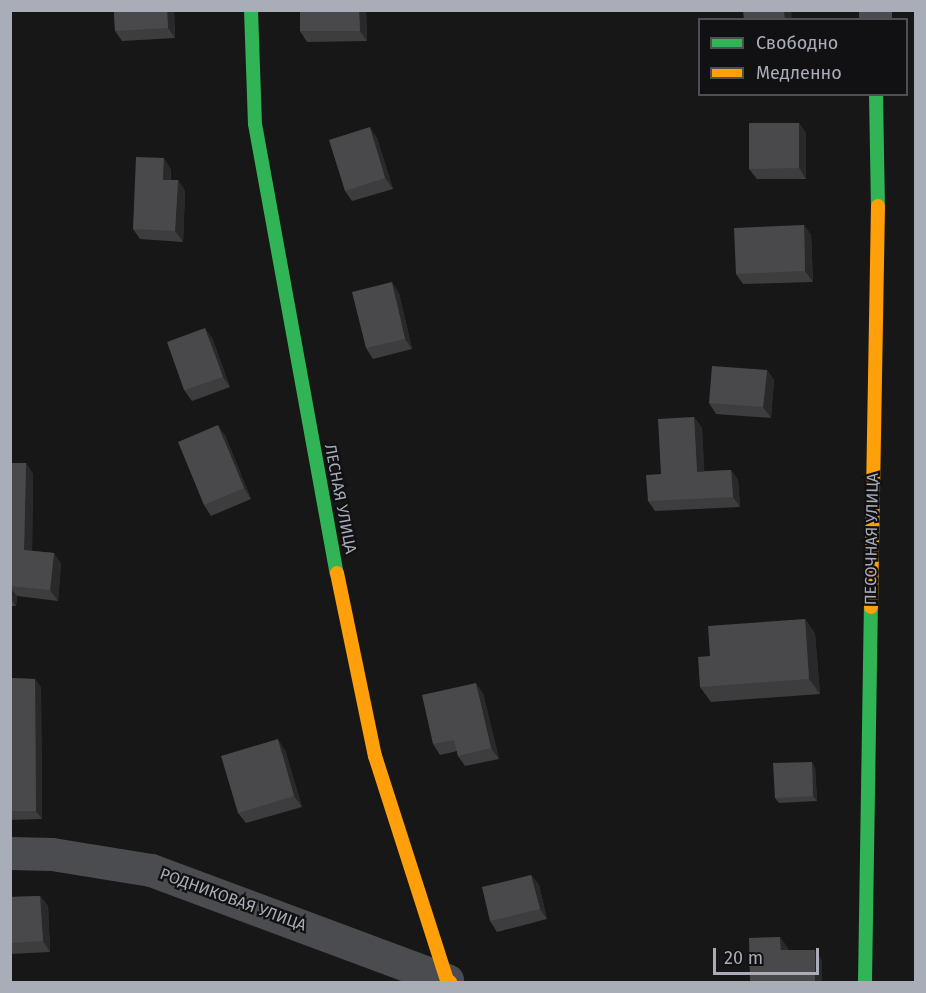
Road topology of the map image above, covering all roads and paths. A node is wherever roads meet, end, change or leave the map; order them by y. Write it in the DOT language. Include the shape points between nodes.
graph roads {
  1 [pos="251,10"];
  2 [pos="876,96"];
  3 [pos="10,853"];
  4 [pos="449,981"];
  5 [pos="865,982"];
  1 -- 4 [label="street, ЛЕСНАЯ УЛИЦА" via="255,124 345,615 375,756"];
  2 -- 5 [label="street, ПЕСОЧНАЯ УЛИЦА"];
  3 -- 4 [label="street, РОДНИКОВАЯ УЛИЦА" via="52,854 151,870"];
}
